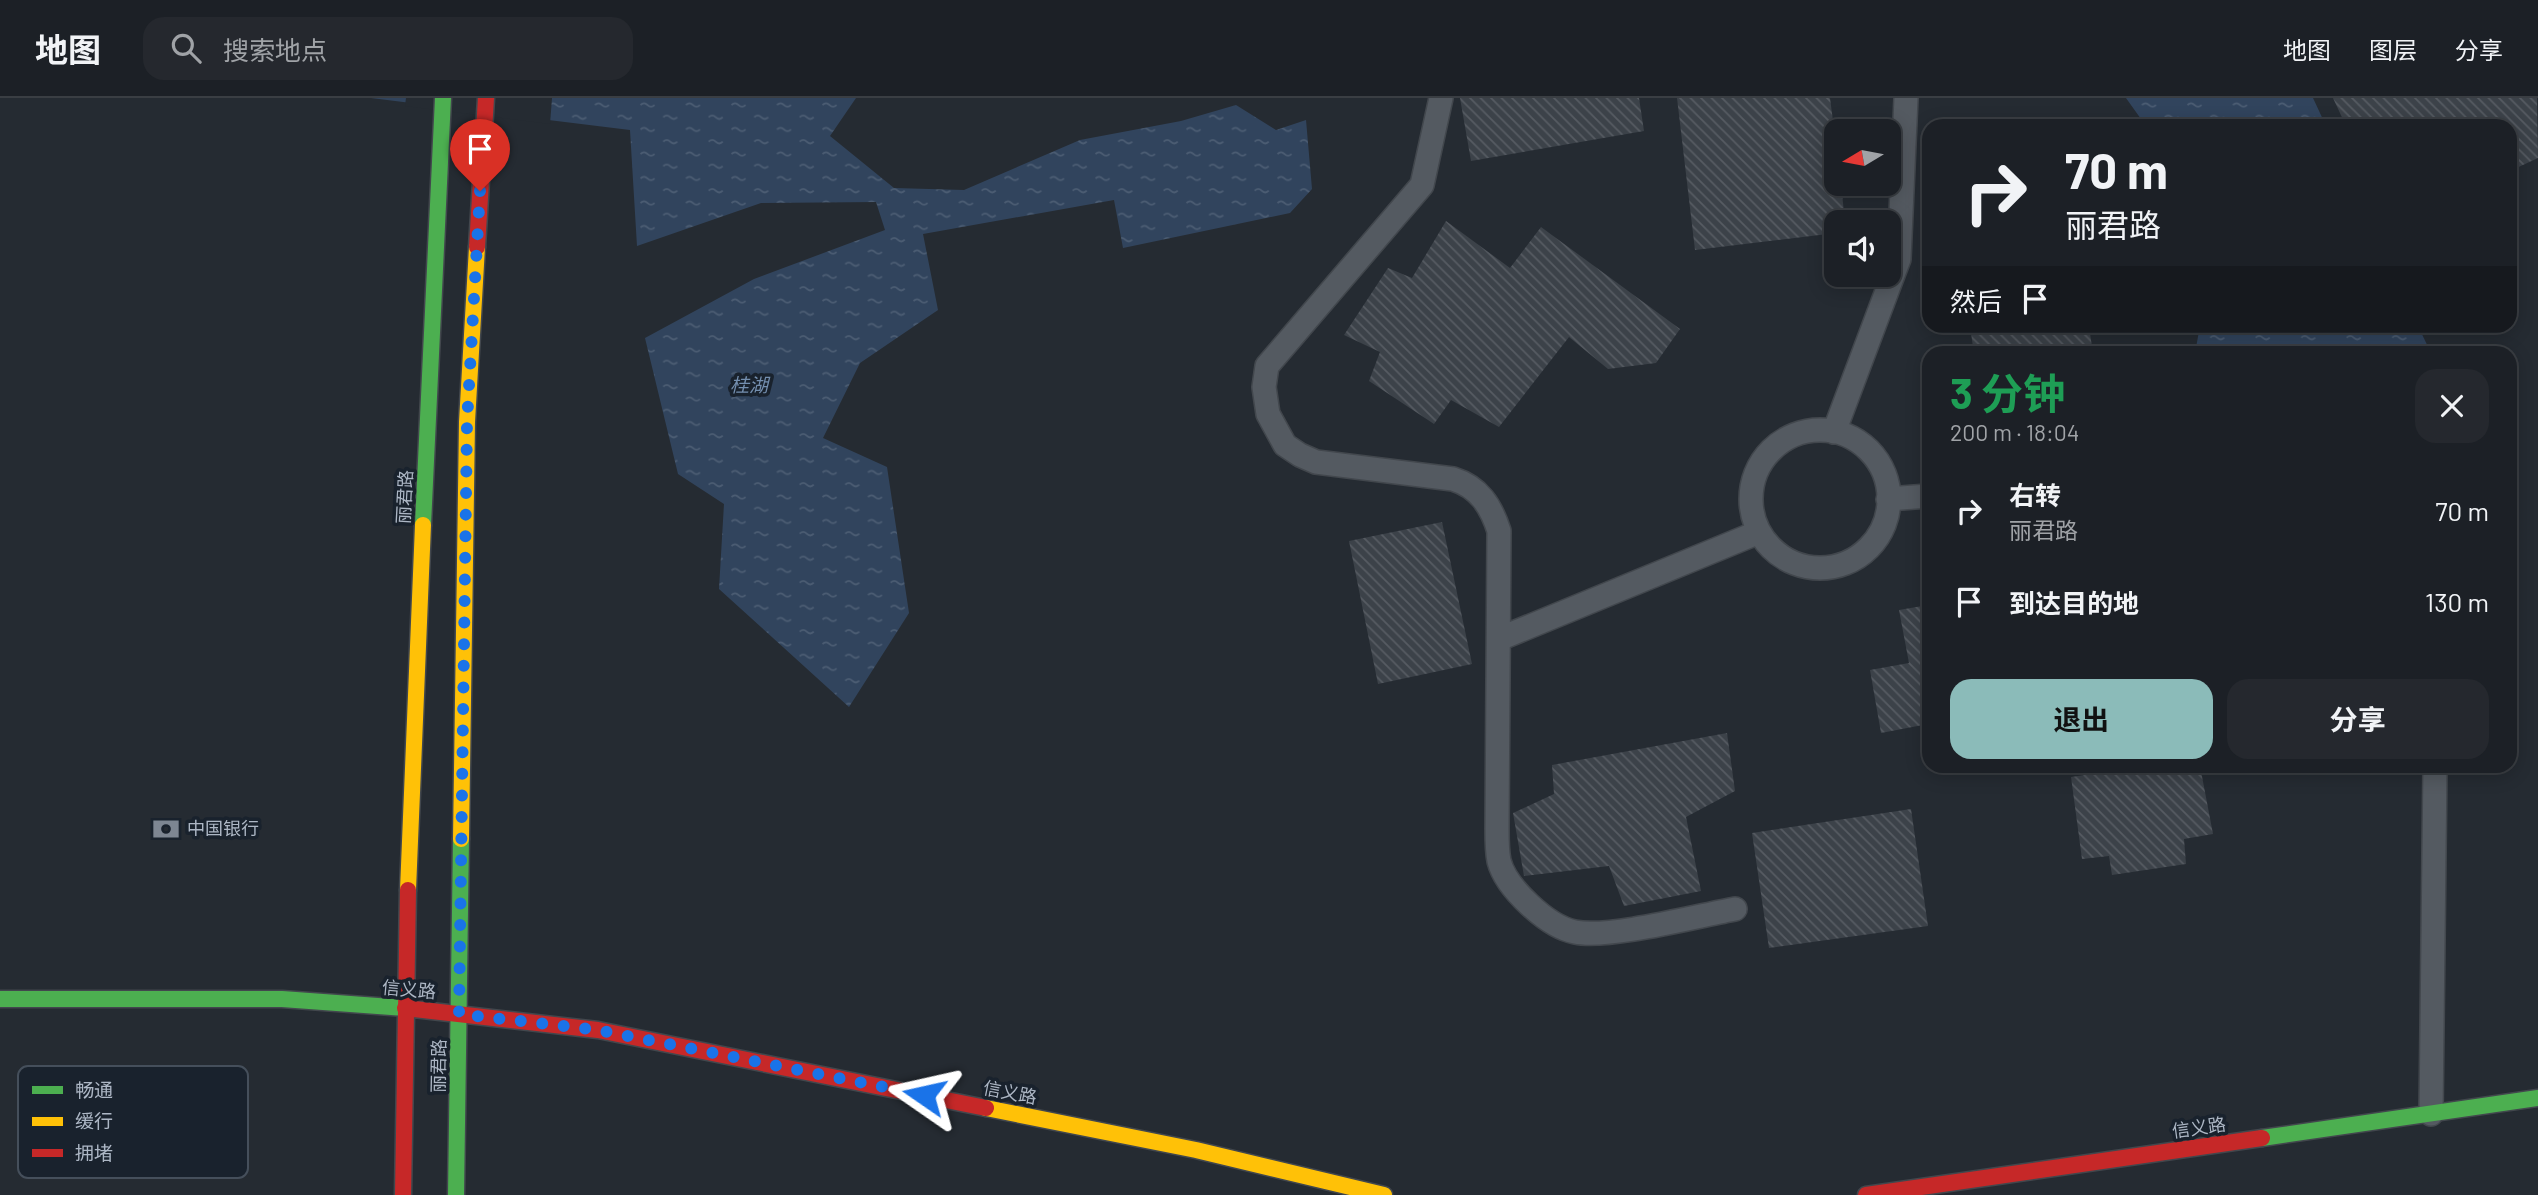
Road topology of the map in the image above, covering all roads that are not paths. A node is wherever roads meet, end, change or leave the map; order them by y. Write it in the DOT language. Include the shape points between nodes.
graph roads {
  1 [pos="443,98"];
  2 [pos="486,98"];
  3 [pos="1441,98"];
  4 [pos="1906,98"];
  5 [pos="1834,432"];
  6 [pos="1922,496"];
  7 [pos="1888,499"];
  8 [pos="1759,532"];
  9 [pos="1499,639"];
  10 [pos="2435,773"];
  11 [pos="1735,909"];
  12 [pos="0,999"];
  13 [pos="406,1008"];
  14 [pos="459,1014"];
  15 [pos="2538,1098"];
  16 [pos="2431,1114"];
  17 [pos="403,1195"];
  18 [pos="456,1195"];
  19 [pos="1384,1195"];
  20 [pos="1866,1195"];
  1 -- 13 [label="main road, 丽君路" via="408,844"];
  2 -- 14 [label="main road, 丽君路" via="467,422"];
  3 -- 9 [label="lane" via="1422,185 1271,359 1265,400 1280,437 1300,455 1453,479 1479,493 1499,531"];
  4 -- 5 [label="lane" via="1899,259"];
  5 -- 7 [label="lane" via="1855,440 1873,455 1884,476"];
  5 -- 8 [label="lane" via="1811,430 1771,449 1751,489 1751,511"];
  6 -- 7 [label="lane"];
  7 -- 8 [label="lane" via="1885,522 1874,543 1857,558 1835,567 1812,569 1791,562 1773,550"];
  8 -- 9 [label="lane"];
  9 -- 11 [label="lane" via="1497,829 1500,863 1519,894 1548,921 1575,932 1605,932"];
  10 -- 16 [label="lane"];
  12 -- 13 [label="main road, 信义路" via="282,999"];
  13 -- 14 [label="main road, 信义路"];
  13 -- 17 [label="main road, 丽君路"];
  14 -- 18 [label="main road, 丽君路"];
  14 -- 19 [label="main road, 信义路" via="612,1032 1196,1150"];
  15 -- 16 [label="main road, 信义路"];
  16 -- 20 [label="main road, 信义路"];
}
